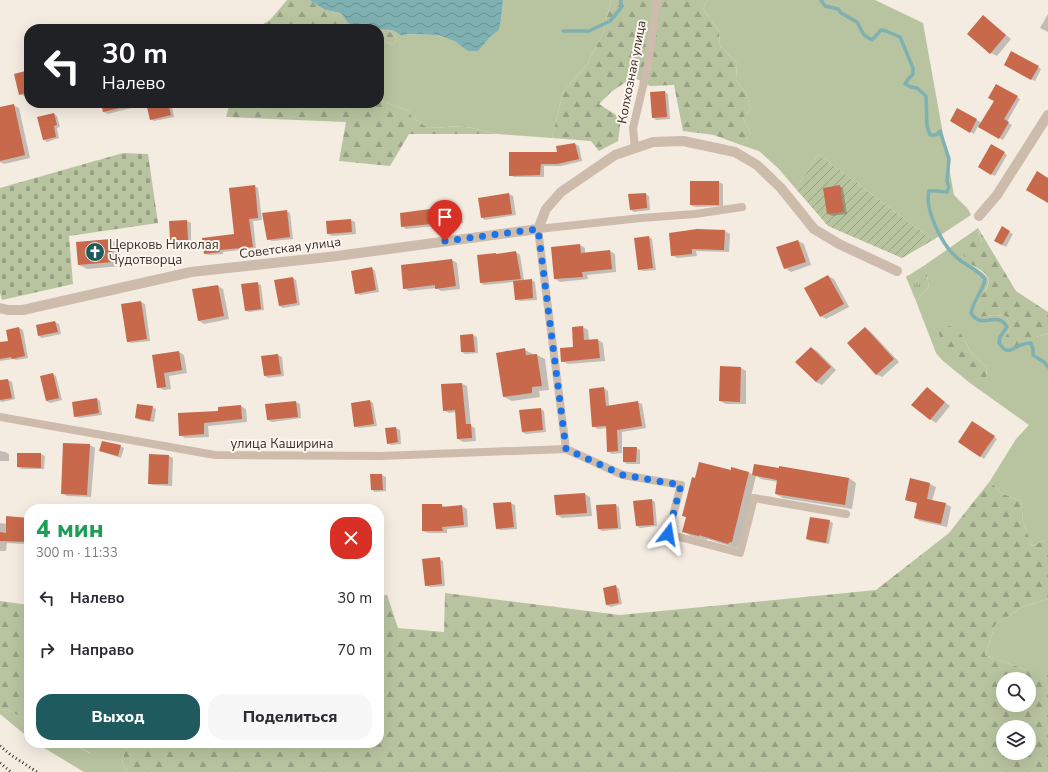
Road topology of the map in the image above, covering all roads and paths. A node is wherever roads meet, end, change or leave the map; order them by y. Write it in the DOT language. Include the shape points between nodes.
graph roads {
  1 [pos="657,0"];
  2 [pos="1048,115"];
  3 [pos="635,148"];
  4 [pos="742,207"];
  5 [pos="979,216"];
  6 [pos="538,229"];
  7 [pos="897,271"];
  8 [pos="0,308"];
  9 [pos="0,416"];
  10 [pos="566,449"];
  11 [pos="846,514"];
  1 -- 3 [label="street, Колхозная улица" via="648,65 633,128"];
  2 -- 5 [label="street" via="997,195"];
  3 -- 6 [label="street" via="615,155 561,192 546,209"];
  3 -- 7 [label="street" via="653,142 683,141 735,152 757,165 781,188 814,229 839,244"];
  4 -- 6 [label="street"];
  6 -- 8 [label="street, Советская улица" via="337,256 191,272 24,310"];
  6 -- 10 [label="street"];
  9 -- 10 [label="street, улица Каширина" via="215,455 382,456"];
  10 -- 11 [label="street" via="623,475 681,485 668,534 740,553 754,498"];
}
